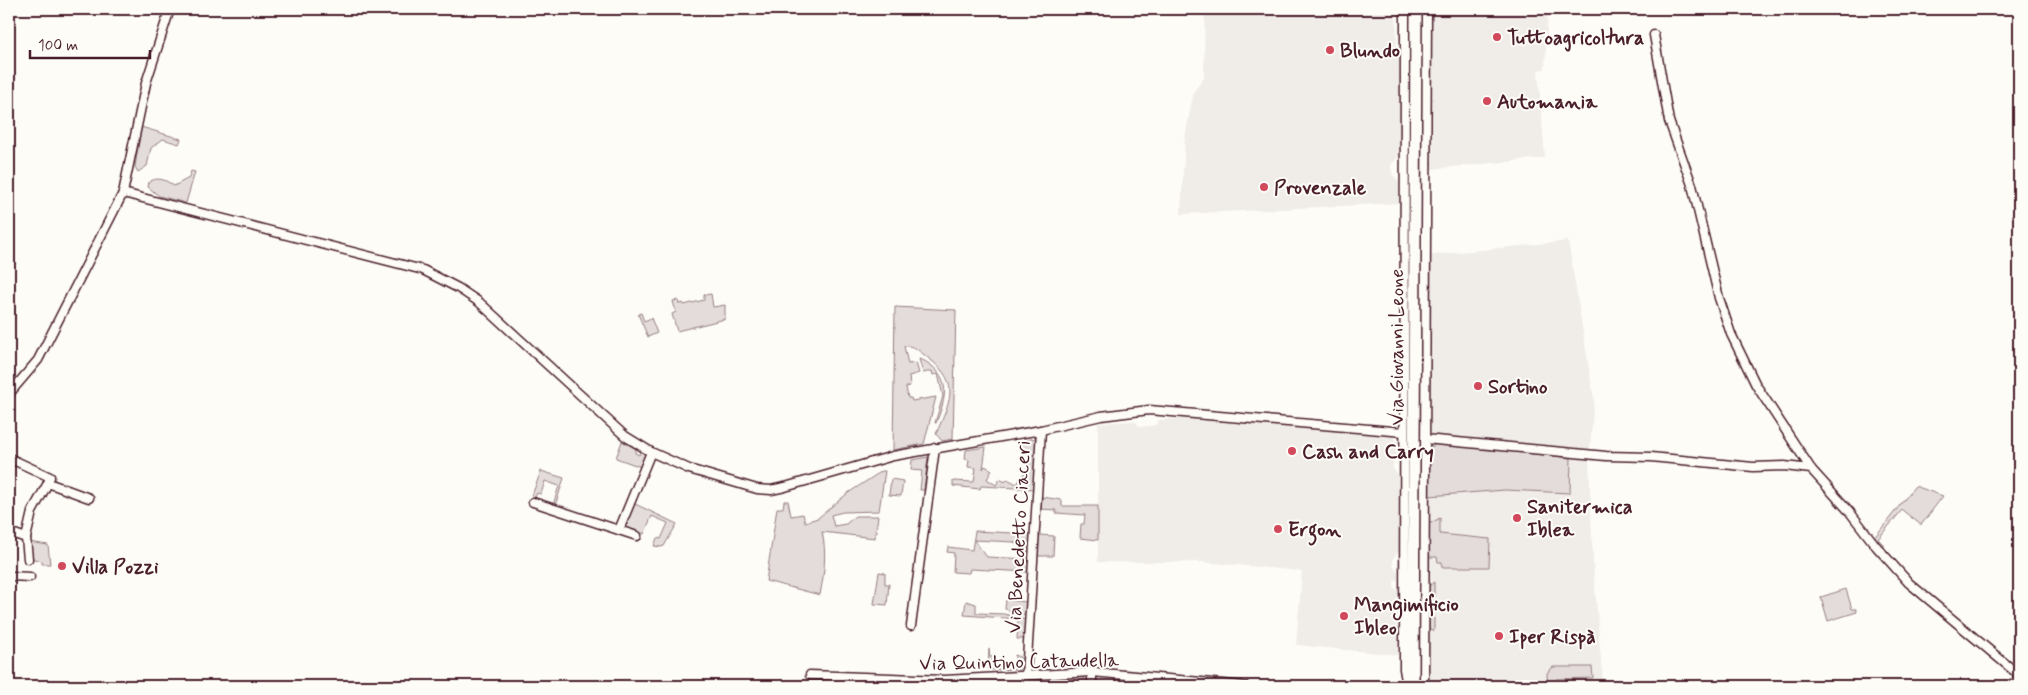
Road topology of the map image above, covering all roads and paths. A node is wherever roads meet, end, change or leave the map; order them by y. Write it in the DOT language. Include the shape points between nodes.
graph roads {
  1 [pos="170,9"];
  2 [pos="1405,9"];
  3 [pos="1416,9"];
  4 [pos="1427,9"];
  5 [pos="1654,36"];
  6 [pos="123,193"];
  7 [pos="9,394"];
  8 [pos="1041,430"];
  9 [pos="1404,432"];
  10 [pos="1425,438"];
  11 [pos="935,448"];
  12 [pos="651,452"];
  13 [pos="9,458"];
  14 [pos="1811,469"];
  15 [pos="48,483"];
  16 [pos="89,498"];
  17 [pos="533,502"];
  18 [pos="619,530"];
  19 [pos="9,532"];
  20 [pos="637,536"];
  21 [pos="26,538"];
  22 [pos="28,559"];
  23 [pos="9,576"];
  24 [pos="30,577"];
  25 [pos="911,626"];
  26 [pos="1092,672"];
  27 [pos="810,674"];
  28 [pos="2019,675"];
  29 [pos="1026,676"];
  30 [pos="852,677"];
  31 [pos="944,683"];
  32 [pos="1198,684"];
  33 [pos="852,686"];
  34 [pos="1092,686"];
  35 [pos="1245,686"];
  36 [pos="1407,686"];
  37 [pos="1413,686"];
  38 [pos="1424,686"];
  1 -- 6 [label="street" via="146,83"];
  2 -- 9 [label="street"];
  3 -- 37 [label="main road, Via Giovanni Leone"];
  4 -- 10 [label="street"];
  5 -- 14 [label="street" via="1669,122 1692,185 1715,283 1731,334 1756,385"];
  6 -- 7 [label="street" via="38,360"];
  6 -- 12 [label="street" via="423,270 479,302 625,436"];
  8 -- 9 [label="street" via="1101,416 1149,410"];
  8 -- 11 [label="street"];
  8 -- 29 [label="street, Via Benedetto Ciaceri"];
  9 -- 36 [label="street" via="1404,669"];
  10 -- 14 [label="street" via="1606,456"];
  10 -- 38 [label="street"];
  11 -- 12 [label="street" via="893,456 771,490 757,490 733,483"];
  11 -- 25 [label="street"];
  12 -- 18 [label="street"];
  13 -- 15 [label="street" via="50,477"];
  14 -- 28 [label="street" via="1908,583"];
  15 -- 16 [label="street"];
  15 -- 21 [label="street" via="32,512"];
  17 -- 18 [label="street"];
  18 -- 20 [label="street"];
  19 -- 21 [label="street"];
  21 -- 22 [label="street"];
  23 -- 24 [label="street"];
  26 -- 29 [label="street, Via Quintino Cataudella"];
  26 -- 32 [label="street, Via Quintino Cataudella"];
  26 -- 34 [label="street"];
  27 -- 30 [label="street, Via Quintino Cataudella"];
  29 -- 31 [label="street, Via Quintino Cataudella"];
  30 -- 31 [label="street, Via Quintino Cataudella"];
  30 -- 33 [label="street"];
  32 -- 35 [label="street, Via Quintino Cataudella"];
}
